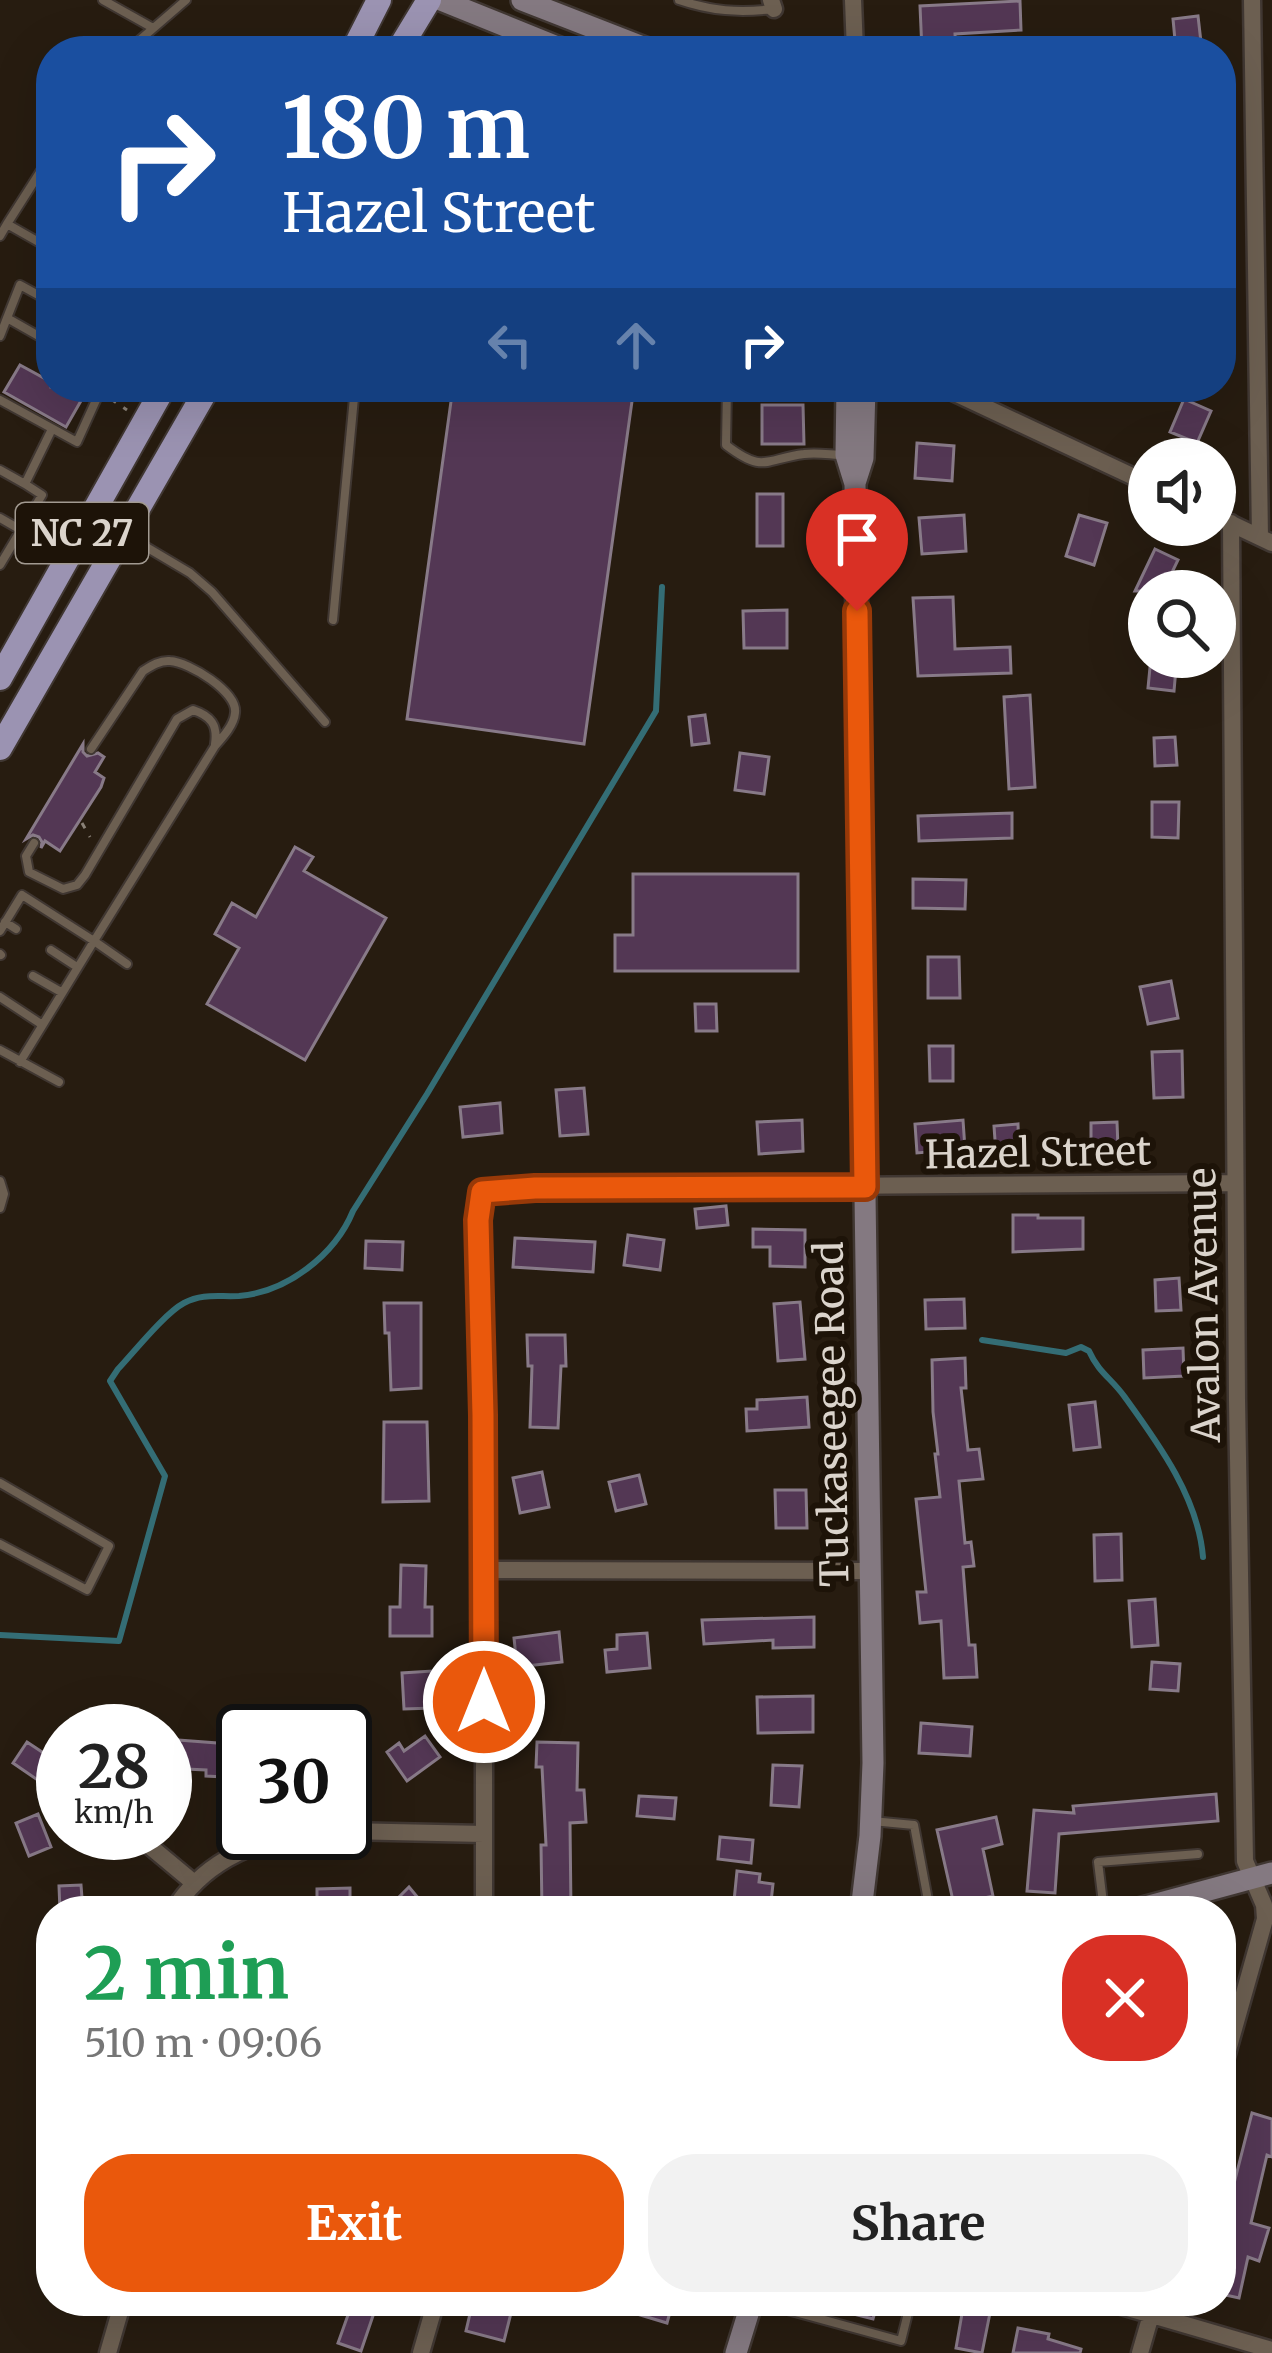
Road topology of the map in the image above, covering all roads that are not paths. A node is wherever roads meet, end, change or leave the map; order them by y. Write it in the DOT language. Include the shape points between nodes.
graph roads {
  1 [pos="103,0"];
  2 [pos="186,0"];
  3 [pos="380,0"];
  4 [pos="429,0"];
  5 [pos="441,0"];
  6 [pos="522,0"];
  7 [pos="679,0"];
  8 [pos="854,0"];
  9 [pos="1252,0"];
  10 [pos="773,4"];
  11 [pos="721,5"];
  12 [pos="153,28"];
  13 [pos="144,36"];
  14 [pos="361,36"];
  15 [pos="407,36"];
  16 [pos="530,36"];
  17 [pos="614,36"];
  18 [pos="855,36"];
  19 [pos="36,178"];
  20 [pos="7,224"];
  21 [pos="0,236"];
  22 [pos="36,240"];
  23 [pos="36,294"];
  24 [pos="7,318"];
  25 [pos="36,334"];
  26 [pos="0,336"];
  27 [pos="0,400"];
  28 [pos="97,402"];
  29 [pos="156,402"];
  30 [pos="193,402"];
  31 [pos="200,402"];
  32 [pos="355,402"];
  33 [pos="727,402"];
  34 [pos="847,402"];
  35 [pos="865,402"];
  36 [pos="974,402"];
  37 [pos="187,427"];
  38 [pos="52,429"];
  39 [pos="846,455"];
  40 [pos="0,470"];
  41 [pos="1128,474"];
  42 [pos="25,484"];
  43 [pos="855,484"];
  44 [pos="0,518"];
  45 [pos="1236,525"];
  46 [pos="21,530"];
  47 [pos="125,534"];
  48 [pos="1266,540"];
  49 [pos="1223,546"];
  50 [pos="0,565"];
  51 [pos="333,620"];
  52 [pos="0,678"];
  53 [pos="325,722"];
  54 [pos="215,746"];
  55 [pos="0,748"];
  56 [pos="91,749"];
  57 [pos="34,843"];
  58 [pos="3,926"];
  59 [pos="16,929"];
  60 [pos="94,941"];
  61 [pos="51,950"];
  62 [pos="127,964"];
  63 [pos="77,967"];
  64 [pos="33,976"];
  65 [pos="61,992"];
  66 [pos="0,997"];
  67 [pos="41,1024"];
  68 [pos="0,1050"];
  69 [pos="20,1061"];
  70 [pos="59,1082"];
  71 [pos="0,1181"];
  72 [pos="1235,1184"];
  73 [pos="865,1187"];
  74 [pos="0,1208"];
  75 [pos="0,1484"];
  76 [pos="0,1544"];
  77 [pos="485,1570"];
  78 [pos="870,1571"];
  79 [pos="870,1821"];
  80 [pos="372,1832"];
  81 [pos="484,1834"];
  82 [pos="1198,1854"];
  83 [pos="166,1860"];
  84 [pos="223,1860"];
  85 [pos="1262,1876"];
  86 [pos="194,1883"];
  87 [pos="184,1896"];
  88 [pos="484,1896"];
  89 [pos="862,1896"];
  90 [pos="927,1896"];
  91 [pos="1102,1896"];
  92 [pos="1187,1896"];
  93 [pos="1236,2022"];
  94 [pos="119,2316"];
  95 [pos="432,2316"];
  96 [pos="748,2316"];
  97 [pos="809,2316"];
  98 [pos="908,2316"];
  99 [pos="1152,2316"];
  100 [pos="1176,2316"];
  101 [pos="1272,2350"];
  102 [pos="108,2353"];
  103 [pos="421,2353"];
  104 [pos="736,2353"];
  105 [pos="1140,2353"];
  1 -- 12 [label="lane"];
  2 -- 12 [label="lane"];
  3 -- 14 [label="main road"];
  4 -- 15 [label="main road"];
  5 -- 16 [label="main road"];
  6 -- 17 [label="main road"];
  7 -- 11 [label="lane"];
  8 -- 18 [label="street"];
  9 -- 48 [label="street"];
  10 -- 11 [label="lane" via="741,13"];
  12 -- 13 [label="lane"];
  19 -- 20 [label="lane"];
  20 -- 21 [label="lane"];
  20 -- 22 [label="lane"];
  23 -- 24 [label="lane" via="20,285"];
  24 -- 25 [label="lane"];
  24 -- 26 [label="lane"];
  27 -- 38 [label="lane"];
  28 -- 38 [label="lane" via="77,442"];
  29 -- 52 [label="main road, NC 27"];
  30 -- 37 [label="main road"];
  31 -- 37 [label="main road, NC 27"];
  32 -- 51 [label="lane"];
  33 -- 39 [label="lane" via="726,445 746,460"];
  34 -- 39 [label="main road, Tuckaseegee Road"];
  35 -- 43 [label="main road, Tuckaseegee Road"];
  36 -- 41 [label="street"];
  37 -- 47 [label="main road, NC 27"];
  38 -- 42 [label="lane"];
  39 -- 43 [label="main road, Tuckaseegee Road"];
  40 -- 42 [label="lane"];
  42 -- 46 [label="lane" via="42,495"];
  43 -- 73 [label="main road, Tuckaseegee Road"];
  44 -- 46 [label="lane"];
  45 -- 48 [label="street"];
  46 -- 50 [label="lane"];
  47 -- 53 [label="lane" via="212,592"];
  47 -- 55 [label="main road, NC 27"];
  49 -- 72 [label="street, Avalon Avenue"];
  54 -- 56 [label="lane" via="236,715 234,700 172,661 143,671"];
  54 -- 57 [label="lane" via="214,721 193,710 177,719 76,885 63,889 29,872"];
  54 -- 60 [label="lane"];
  58 -- 59 [label="lane"];
  58 -- 60 [label="lane" via="22,896"];
  60 -- 62 [label="lane"];
  60 -- 63 [label="lane"];
  61 -- 63 [label="lane"];
  63 -- 65 [label="lane"];
  64 -- 65 [label="lane"];
  65 -- 67 [label="lane"];
  66 -- 67 [label="lane"];
  67 -- 69 [label="lane"];
  68 -- 69 [label="lane"];
  69 -- 70 [label="lane"];
  71 -- 74 [label="lane"];
  72 -- 73 [label="street, Hazel Street"];
  72 -- 85 [label="street, Avalon Avenue" via="1245,1861"];
  73 -- 77 [label="street, Hazel Street" via="482,1192"];
  73 -- 78 [label="main road, Tuckaseegee Road"];
  75 -- 76 [label="lane" via="110,1546 87,1590"];
  77 -- 78 [label="street"];
  77 -- 81 [label="street"];
  78 -- 79 [label="main road, Tuckaseegee Road"];
  79 -- 89 [label="main road, Tuckaseegee Road"];
  79 -- 90 [label="lane" via="914,1825"];
  80 -- 81 [label="street"];
  81 -- 88 [label="street"];
  82 -- 91 [label="lane" via="1098,1862"];
  83 -- 86 [label="street"];
  84 -- 86 [label="street"];
  85 -- 92 [label="main road"];
  85 -- 93 [label="street, Avalon Avenue" via="1265,1919"];
  86 -- 87 [label="street"];
  94 -- 102 [label="street"];
  95 -- 103 [label="street"];
  96 -- 104 [label="main road"];
  97 -- 98 [label="lane" via="902,2341"];
  99 -- 105 [label="street"];
  100 -- 101 [label="street"];
}
